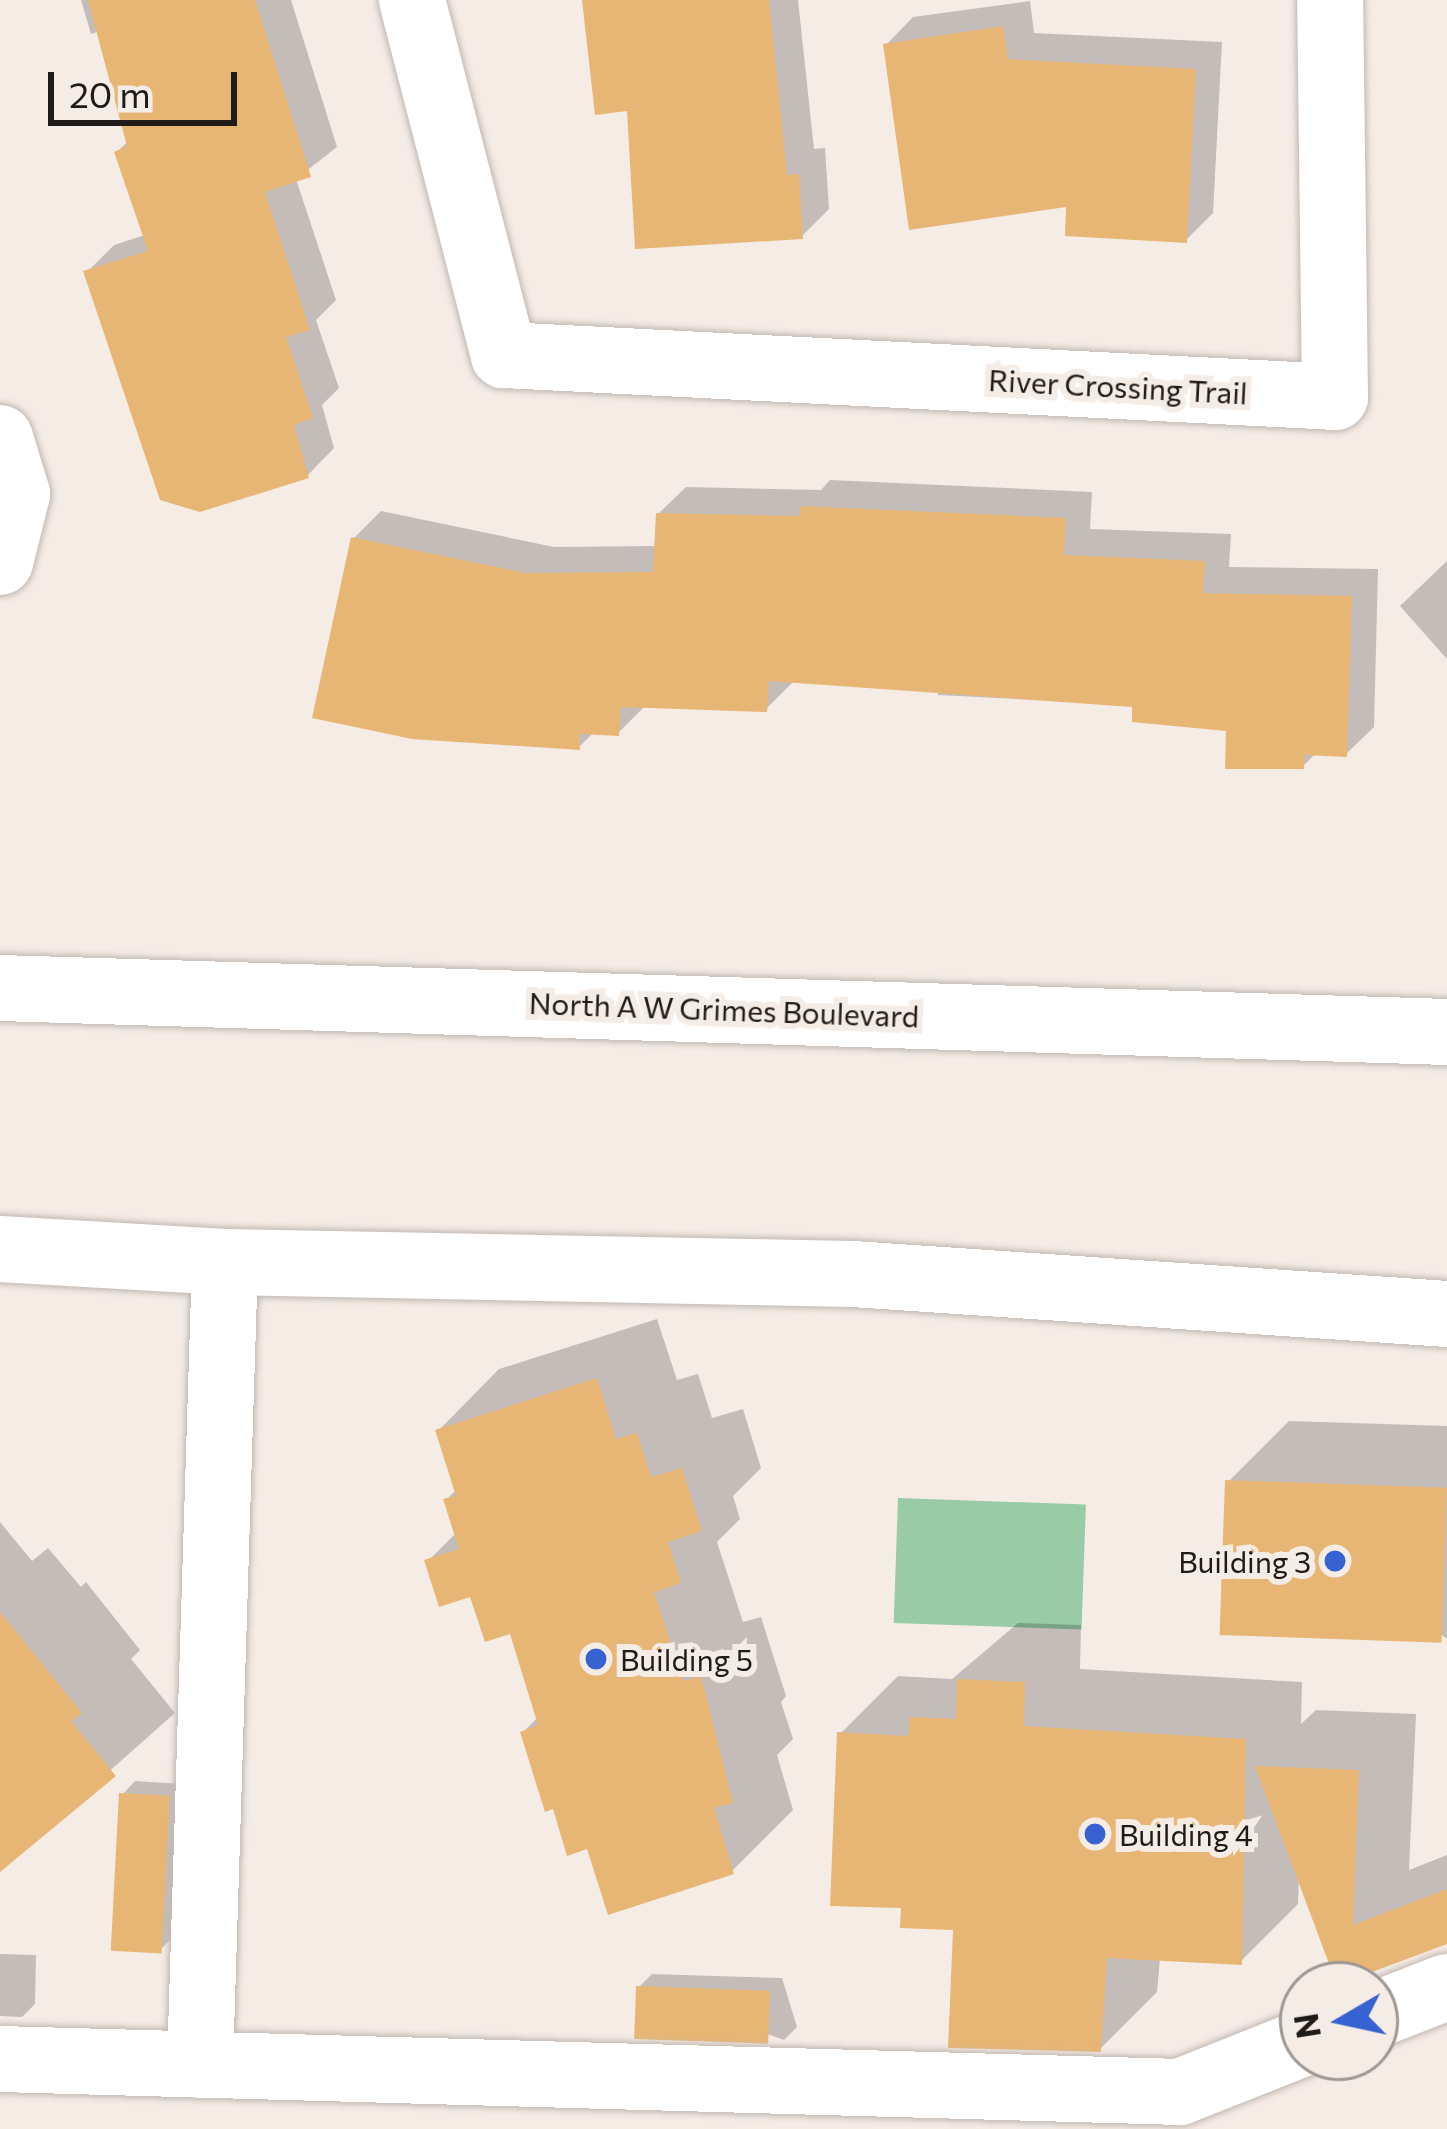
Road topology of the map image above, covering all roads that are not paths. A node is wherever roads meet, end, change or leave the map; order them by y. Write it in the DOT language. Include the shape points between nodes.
graph roads {
  1 [pos="412,0"];
  2 [pos="1330,0"];
  3 [pos="0,438"];
  4 [pos="0,562"];
  5 [pos="0,988"];
  6 [pos="1447,1032"];
  7 [pos="0,1249"];
  8 [pos="225,1262"];
  9 [pos="1447,1313"];
  10 [pos="1447,1987"];
  11 [pos="1399,2006"];
  12 [pos="1279,2053"];
  13 [pos="0,2059"];
  14 [pos="200,2065"];
  1 -- 2 [label="street, River Crossing Trail" via="504,355 1335,397"];
  3 -- 4 [label="street" via="17,494"];
  5 -- 6 [label="street, North A W Grimes Boulevard"];
  7 -- 8 [label="street"];
  8 -- 9 [label="street" via="853,1274"];
  8 -- 14 [label="street"];
  10 -- 11 [label="street"];
  12 -- 14 [label="street" via="1180,2092"];
  13 -- 14 [label="street"];
}
